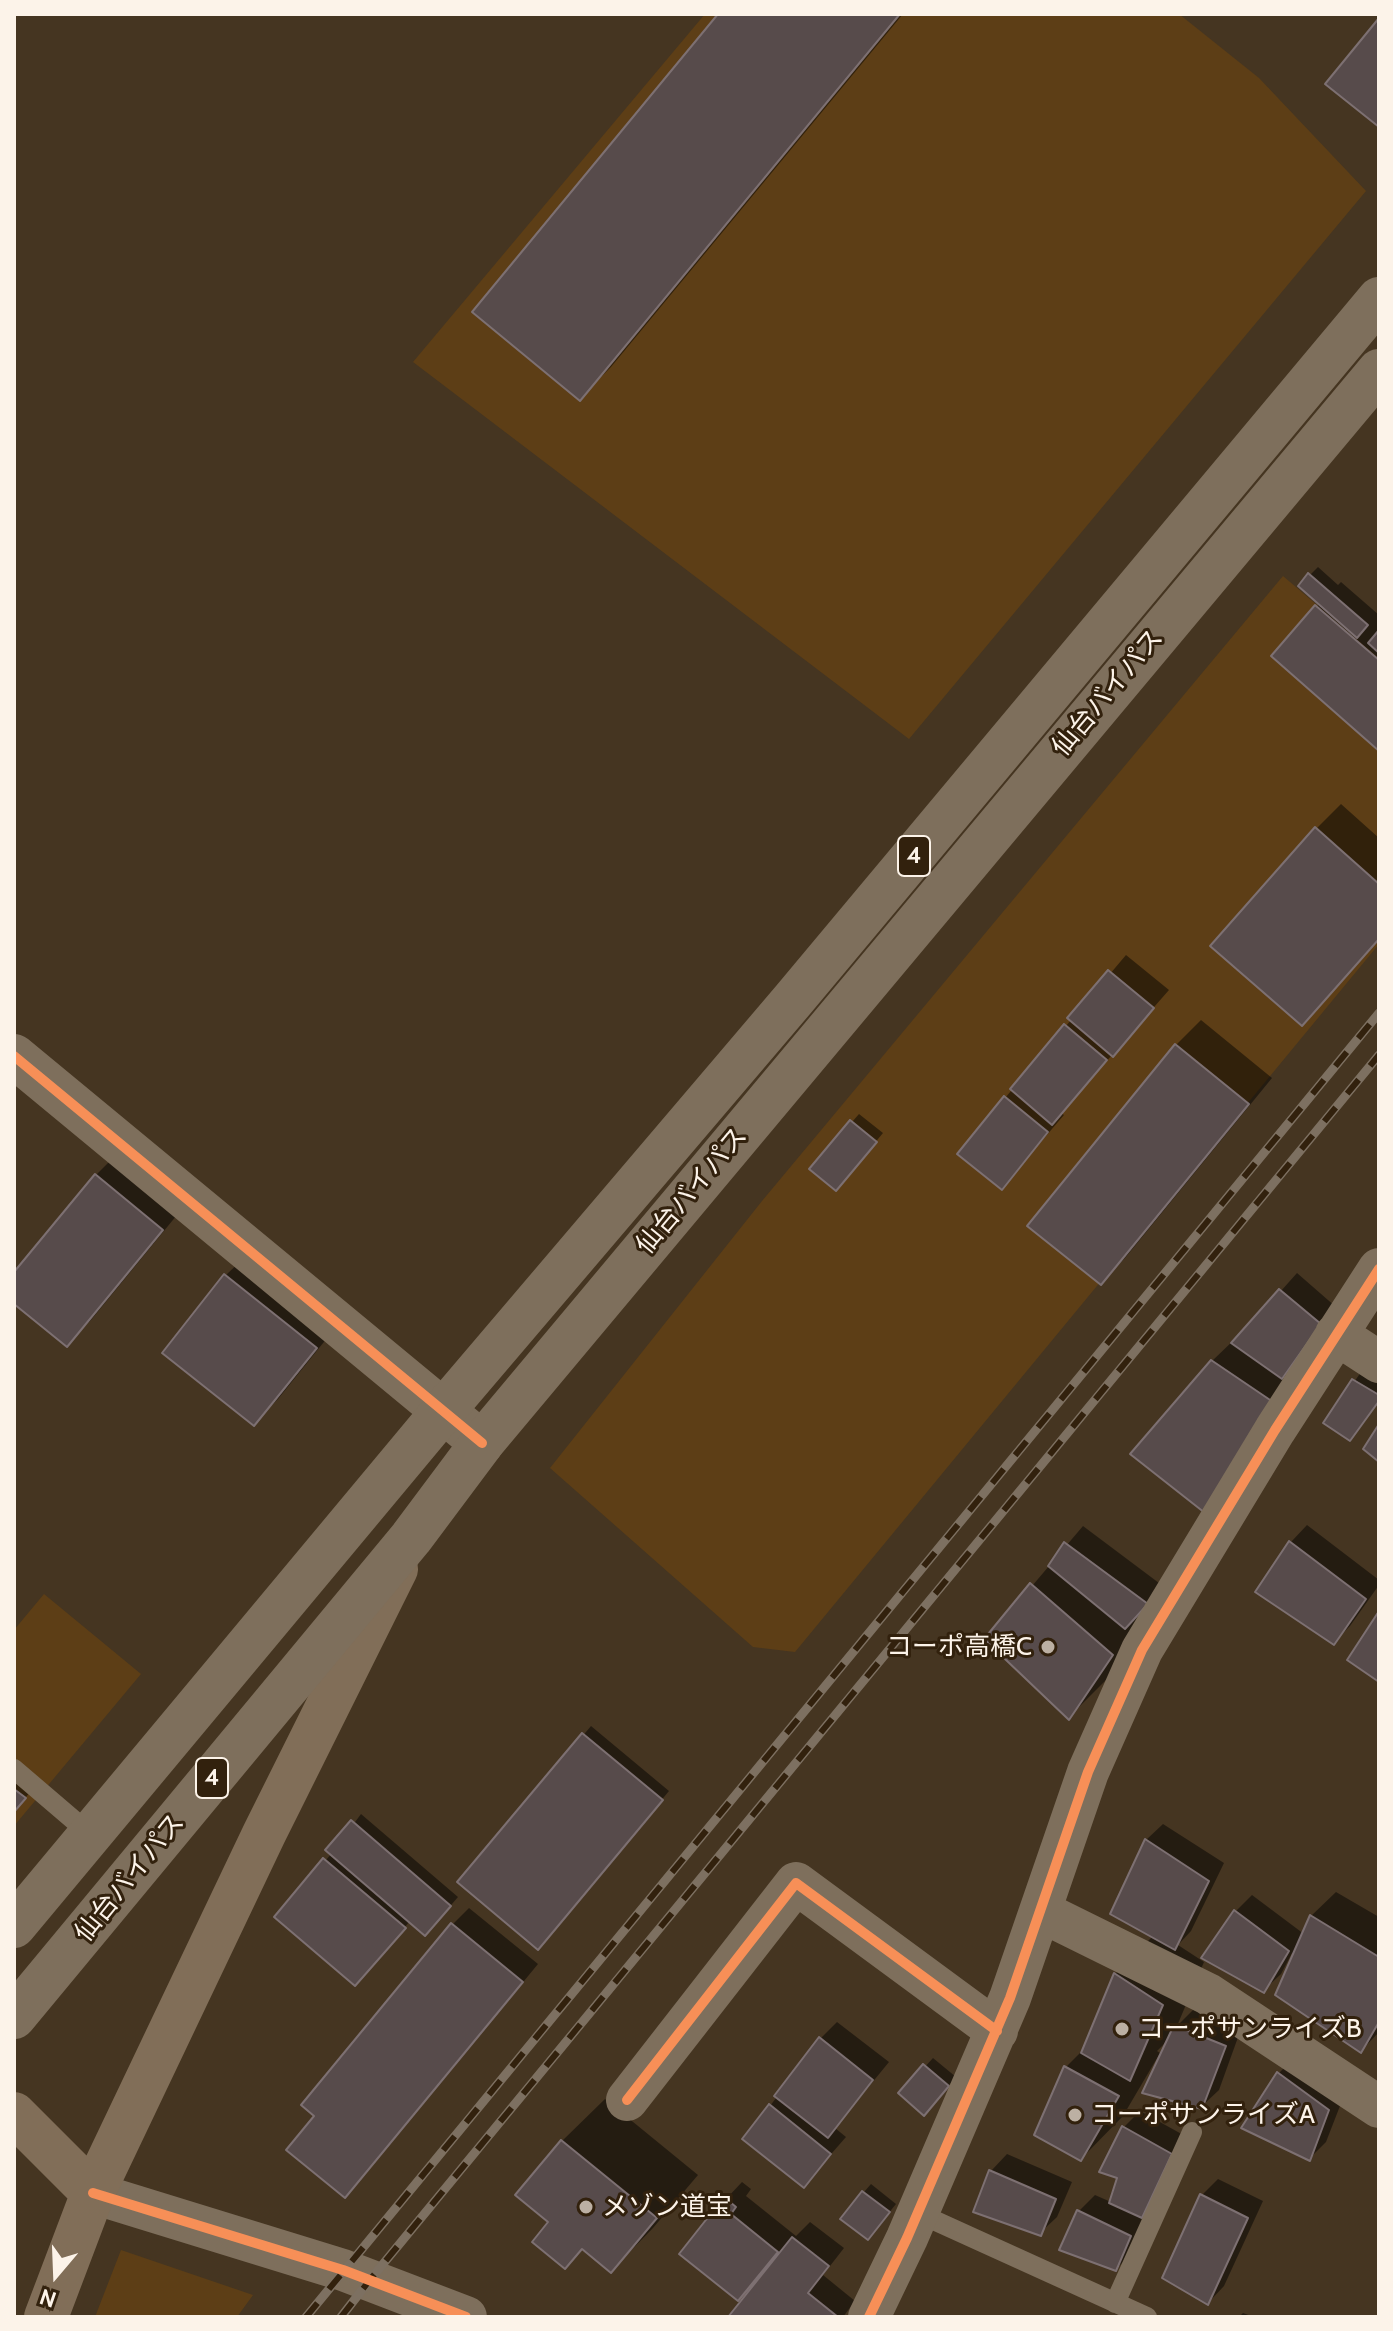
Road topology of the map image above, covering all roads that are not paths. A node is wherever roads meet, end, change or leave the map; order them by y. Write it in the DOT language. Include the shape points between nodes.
graph roads {
  1 [pos="1379,299"];
  2 [pos="1379,371"];
  3 [pos="14,1056"];
  4 [pos="1379,1269"];
  5 [pos="1336,1334"];
  6 [pos="1379,1362"];
  7 [pos="444,1410"];
  8 [pos="482,1443"];
  9 [pos="411,1538"];
  10 [pos="14,1769"];
  11 [pos="90,1834"];
  12 [pos="1040,1911"];
  13 [pos="14,1926"];
  14 [pos="14,2017"];
  15 [pos="997,2031"];
  16 [pos="627,2100"];
  17 [pos="1379,2107"];
  18 [pos="14,2114"];
  19 [pos="1192,2132"];
  20 [pos="93,2193"];
  21 [pos="918,2213"];
  22 [pos="1115,2303"];
  23 [pos="46,2317"];
  24 [pos="466,2317"];
  25 [pos="869,2317"];
  26 [pos="1147,2317"];
  1 -- 7 [label="main road, 仙台バイパス / 4"];
  2 -- 8 [label="main road, 仙台バイパス / 4"];
  3 -- 7 [label="main road"];
  4 -- 5 [label="street"];
  5 -- 6 [label="street"];
  5 -- 12 [label="street" via="1142,1650 1088,1772"];
  7 -- 8 [label="main road"];
  7 -- 11 [label="main road, 仙台バイパス / 4"];
  8 -- 9 [label="main road, 仙台バイパス / 4"];
  9 -- 14 [label="main road, 仙台バイパス / 4"];
  9 -- 20 [label="main road"];
  10 -- 11 [label="lane"];
  11 -- 13 [label="main road, 仙台バイパス / 4"];
  12 -- 15 [label="street"];
  12 -- 17 [label="street" via="1208,1994"];
  15 -- 16 [label="street" via="796,1883"];
  15 -- 21 [label="street"];
  18 -- 20 [label="main road"];
  19 -- 22 [label="lane"];
  20 -- 23 [label="main road"];
  20 -- 24 [label="street" via="343,2270"];
  21 -- 22 [label="lane"];
  21 -- 25 [label="street"];
  22 -- 26 [label="lane"];
}
